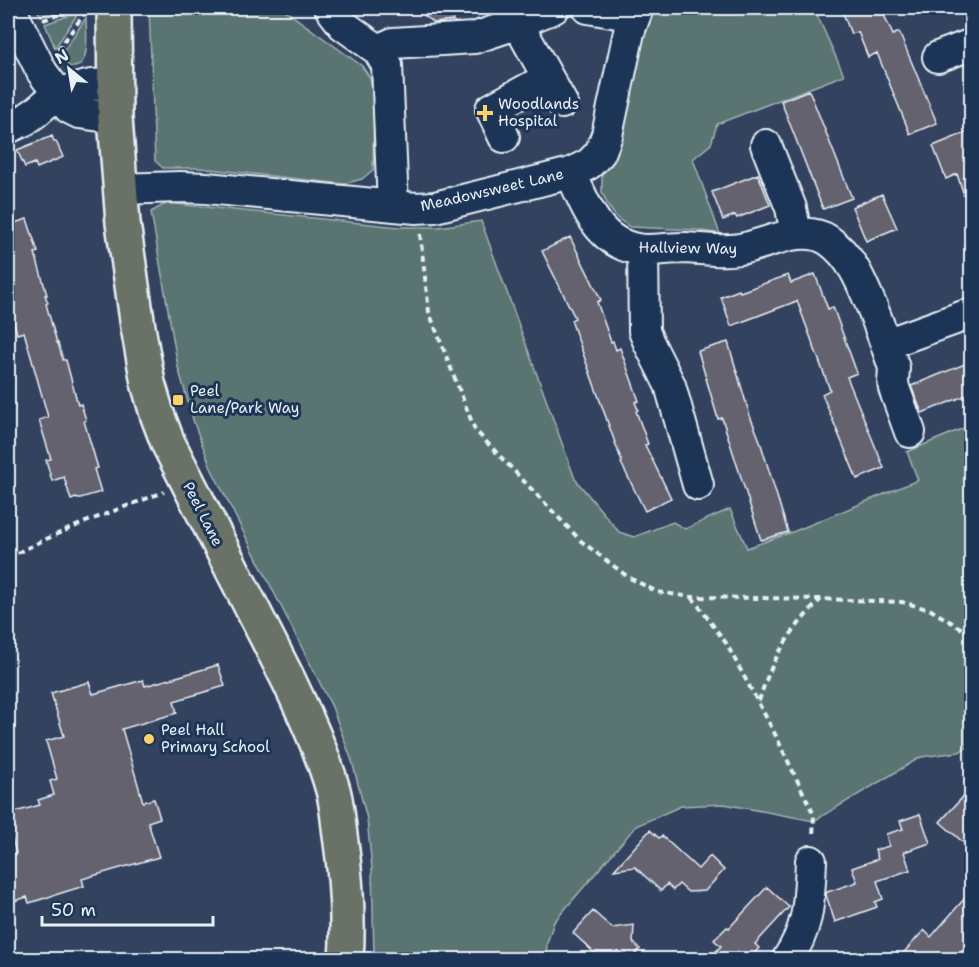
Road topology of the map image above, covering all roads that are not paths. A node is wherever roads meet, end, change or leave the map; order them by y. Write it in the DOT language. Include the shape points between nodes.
graph roads {
  1 [pos="114,8"];
  2 [pos="330,8"];
  3 [pos="554,8"];
  4 [pos="588,8"];
  5 [pos="636,12"];
  6 [pos="15,18"];
  7 [pos="517,22"];
  8 [pos="378,50"];
  9 [pos="50,82"];
  10 [pos="115,84"];
  11 [pos="115,118"];
  12 [pos="8,128"];
  13 [pos="504,137"];
  14 [pos="766,145"];
  15 [pos="571,173"];
  16 [pos="119,189"];
  17 [pos="405,207"];
  18 [pos="796,234"];
  19 [pos="644,250"];
  20 [pos="972,313"];
  21 [pos="890,356"];
  22 [pos="910,432"];
  23 [pos="698,485"];
  24 [pos="811,855"];
  25 [pos="346,960"];
  26 [pos="787,960"];
  1 -- 10 [label="main road, Peel Lane"];
  2 -- 8 [label="street" via="344,25"];
  3 -- 7 [label="street"];
  4 -- 5 [label="street"];
  5 -- 15 [label="street, Meadowsweet Lane" via="600,153"];
  6 -- 9 [label="street"];
  7 -- 8 [label="street" via="474,38 393,43"];
  7 -- 13 [label="street" via="555,91 485,97"];
  8 -- 17 [label="street" via="387,65"];
  9 -- 10 [label="street"];
  9 -- 11 [label="street" via="69,108"];
  9 -- 12 [label="street" via="36,112"];
  10 -- 11 [label="main road, Peel Lane"];
  11 -- 16 [label="main road, Peel Lane"];
  14 -- 18 [label="street"];
  15 -- 17 [label="street, Meadowsweet Lane" via="435,207"];
  15 -- 19 [label="street, Hallview Way" via="597,226 608,237"];
  16 -- 17 [label="street, Meadowsweet Lane" via="206,188"];
  16 -- 25 [label="main road, Peel Lane" via="135,307 157,414 187,483 306,717 333,791 345,866"];
  18 -- 19 [label="street, Hallview Way" via="745,249"];
  18 -- 21 [label="street, Hallview Way" via="808,233 828,240 842,252 862,282"];
  19 -- 23 [label="street" via="644,330 700,446"];
  20 -- 21 [label="street"];
  21 -- 22 [label="street, Hallview Way" via="894,388"];
  24 -- 26 [label="street" via="809,906 797,945"];
}
